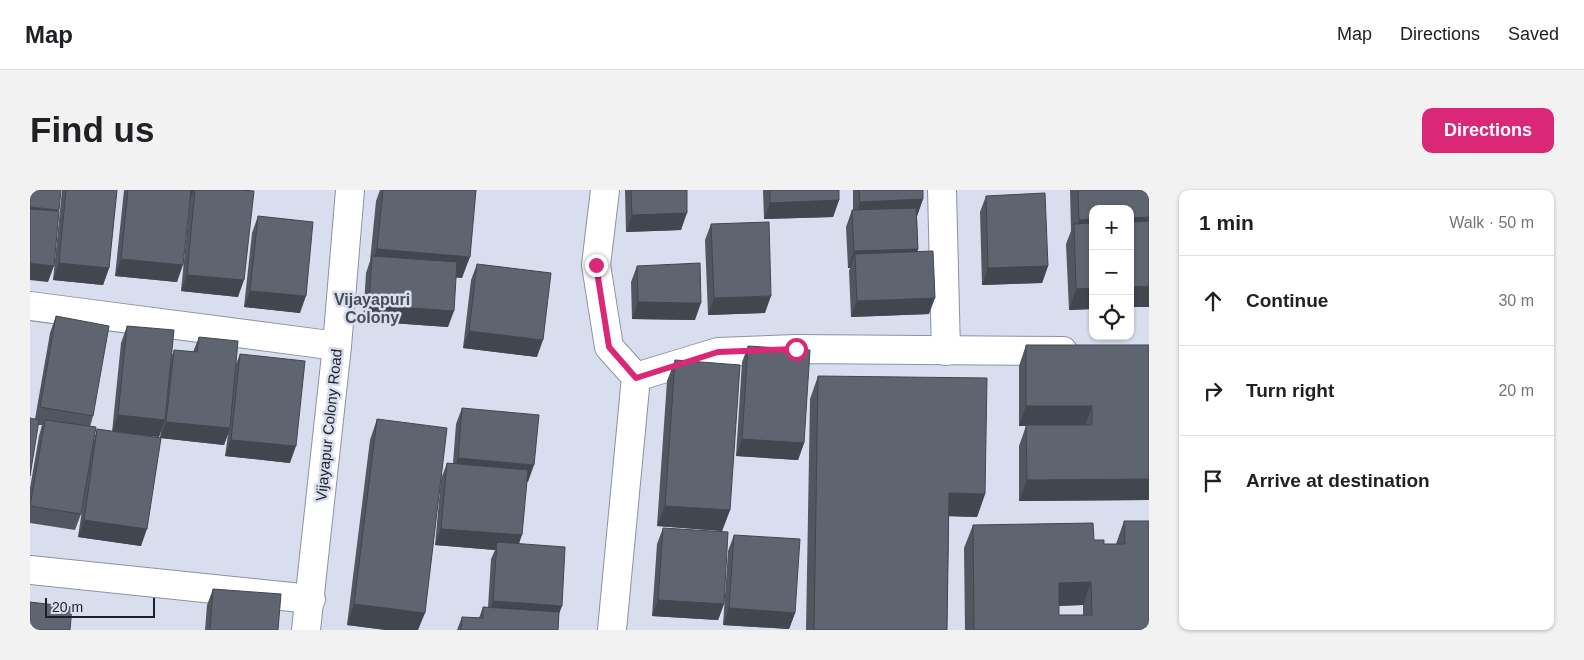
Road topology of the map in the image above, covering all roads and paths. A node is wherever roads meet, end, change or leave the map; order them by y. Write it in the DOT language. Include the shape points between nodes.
graph roads {
  1 [pos="350,190"];
  2 [pos="605,190"];
  3 [pos="942,190"];
  4 [pos="30,306"];
  5 [pos="337,346"];
  6 [pos="946,351"];
  7 [pos="1091,352"];
  8 [pos="636,378"];
  9 [pos="30,570"];
  10 [pos="311,599"];
  11 [pos="306,630"];
  12 [pos="612,630"];
  1 -- 5 [label="street, Vijayapur Colony Road"];
  2 -- 8 [label="street" via="596,265 609,347"];
  3 -- 6 [label="street"];
  4 -- 5 [label="street"];
  5 -- 10 [label="street, Vijayapur Colony Road"];
  6 -- 7 [label="street"];
  6 -- 8 [label="street" via="796,349 718,352"];
  8 -- 12 [label="street"];
  9 -- 10 [label="street"];
  10 -- 11 [label="street, Vijayapur Colony Road"];
}
